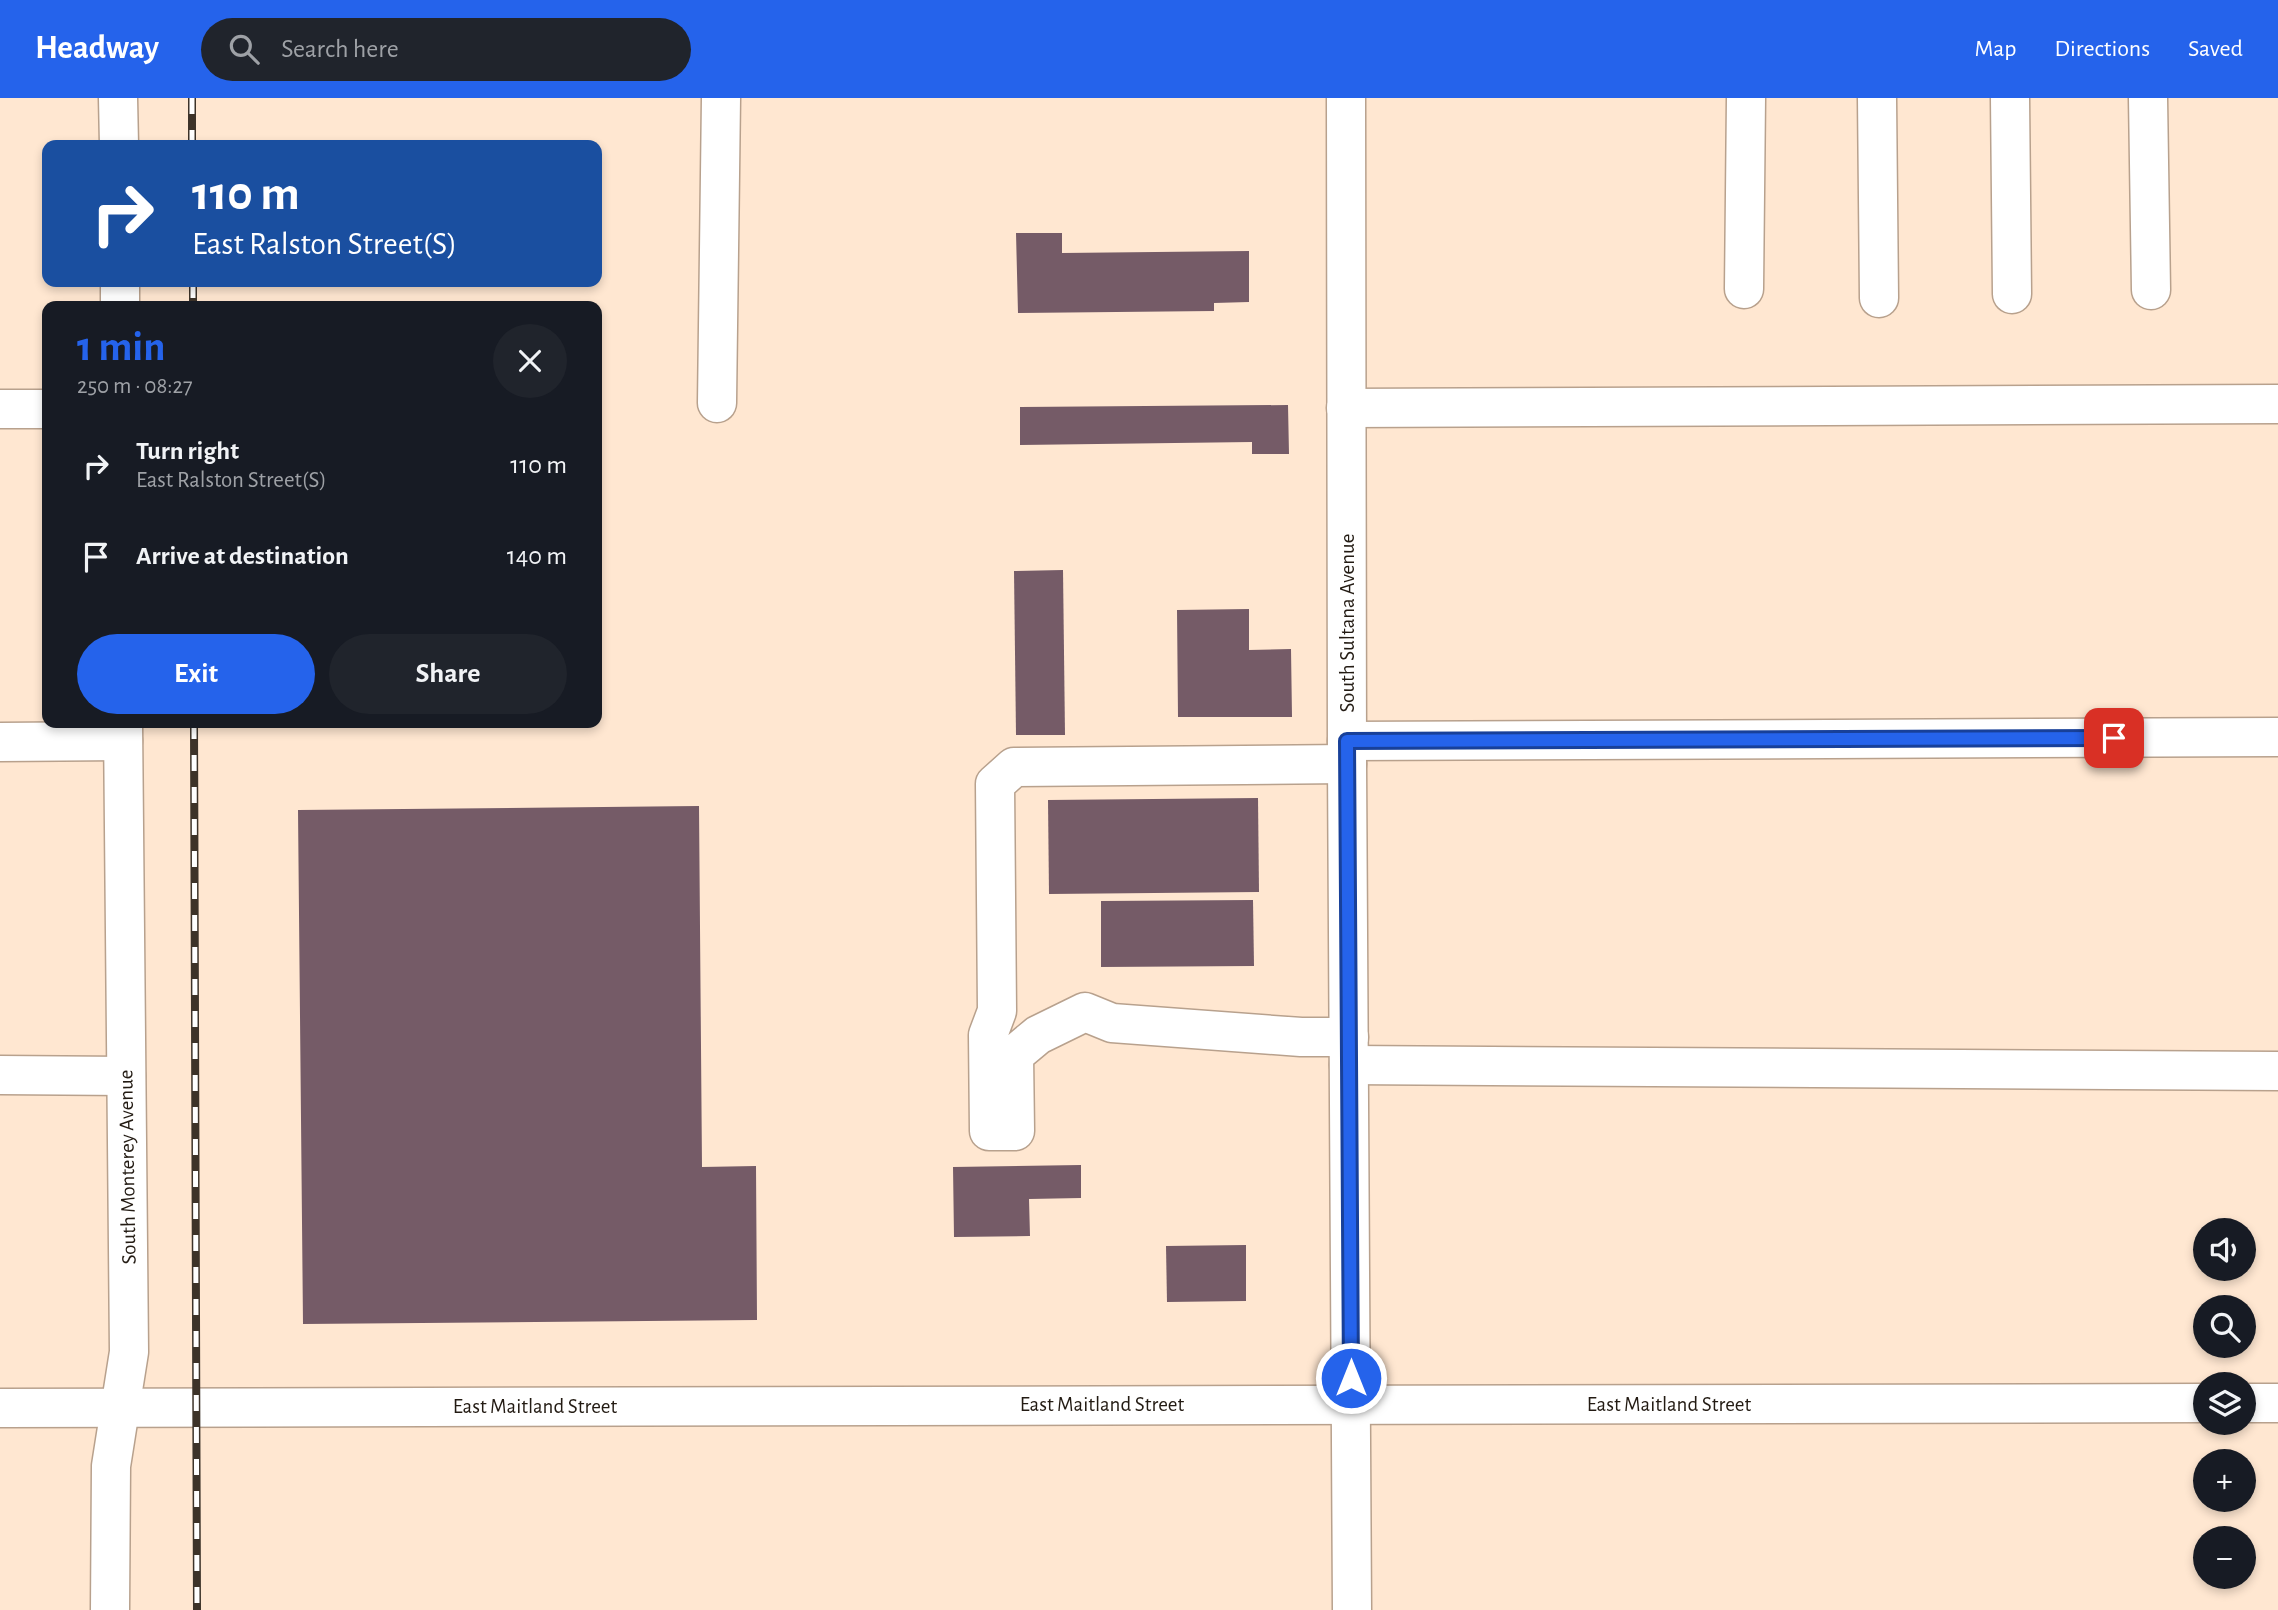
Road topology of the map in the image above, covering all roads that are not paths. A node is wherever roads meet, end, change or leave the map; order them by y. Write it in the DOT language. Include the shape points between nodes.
graph roads {
  1 [pos="118,98"];
  2 [pos="721,98"];
  3 [pos="1346,98"];
  4 [pos="1746,98"];
  5 [pos="1877,98"];
  6 [pos="2010,98"];
  7 [pos="2148,98"];
  8 [pos="118,140"];
  9 [pos="1744,289"];
  10 [pos="2151,290"];
  11 [pos="2012,294"];
  12 [pos="1879,298"];
  13 [pos="717,403"];
  14 [pos="2278,404"];
  15 [pos="1346,408"];
  16 [pos="0,409"];
  17 [pos="42,409"];
  18 [pos="123,732"];
  19 [pos="2278,737"];
  20 [pos="0,742"];
  21 [pos="1347,753"];
  22 [pos="1349,1051"];
  23 [pos="2278,1071"];
  24 [pos="0,1075"];
  25 [pos="126,1076"];
  26 [pos="2193,1403"];
  27 [pos="2256,1403"];
  28 [pos="2278,1403"];
  29 [pos="1351,1404"];
  30 [pos="120,1407"];
  31 [pos="0,1408"];
  32 [pos="110,1610"];
  33 [pos="1352,1610"];
  1 -- 8 [label="street"];
  2 -- 13 [label="street"];
  3 -- 15 [label="street, South Sultana Avenue"];
  4 -- 9 [label="street"];
  5 -- 12 [label="street"];
  6 -- 11 [label="street"];
  7 -- 10 [label="street"];
  14 -- 15 [label="street"];
  15 -- 21 [label="street, South Sultana Avenue"];
  16 -- 17 [label="street"];
  18 -- 20 [label="street"];
  18 -- 25 [label="street, South Monterey Avenue"];
  19 -- 21 [label="street"];
  21 -- 22 [label="street, South Sultana Avenue"];
  21 -- 22 [label="street" via="1014,767 995,783 998,1011 988,1035 989,1131 1015,1131 1014,1055 1038,1035 1085,1012 1112,1023 1301,1037"];
  22 -- 23 [label="street"];
  22 -- 29 [label="street, South Sultana Avenue"];
  24 -- 25 [label="street"];
  25 -- 30 [label="street, South Monterey Avenue" via="129,1352"];
  26 -- 29 [label="street, East Maitland Street"];
  27 -- 28 [label="street"];
  29 -- 30 [label="street, East Maitland Street"];
  29 -- 33 [label="street, South Sultana Avenue"];
  30 -- 31 [label="street, East Maitland Street"];
  30 -- 32 [label="street, South Monterey Avenue" via="111,1466"];
}
